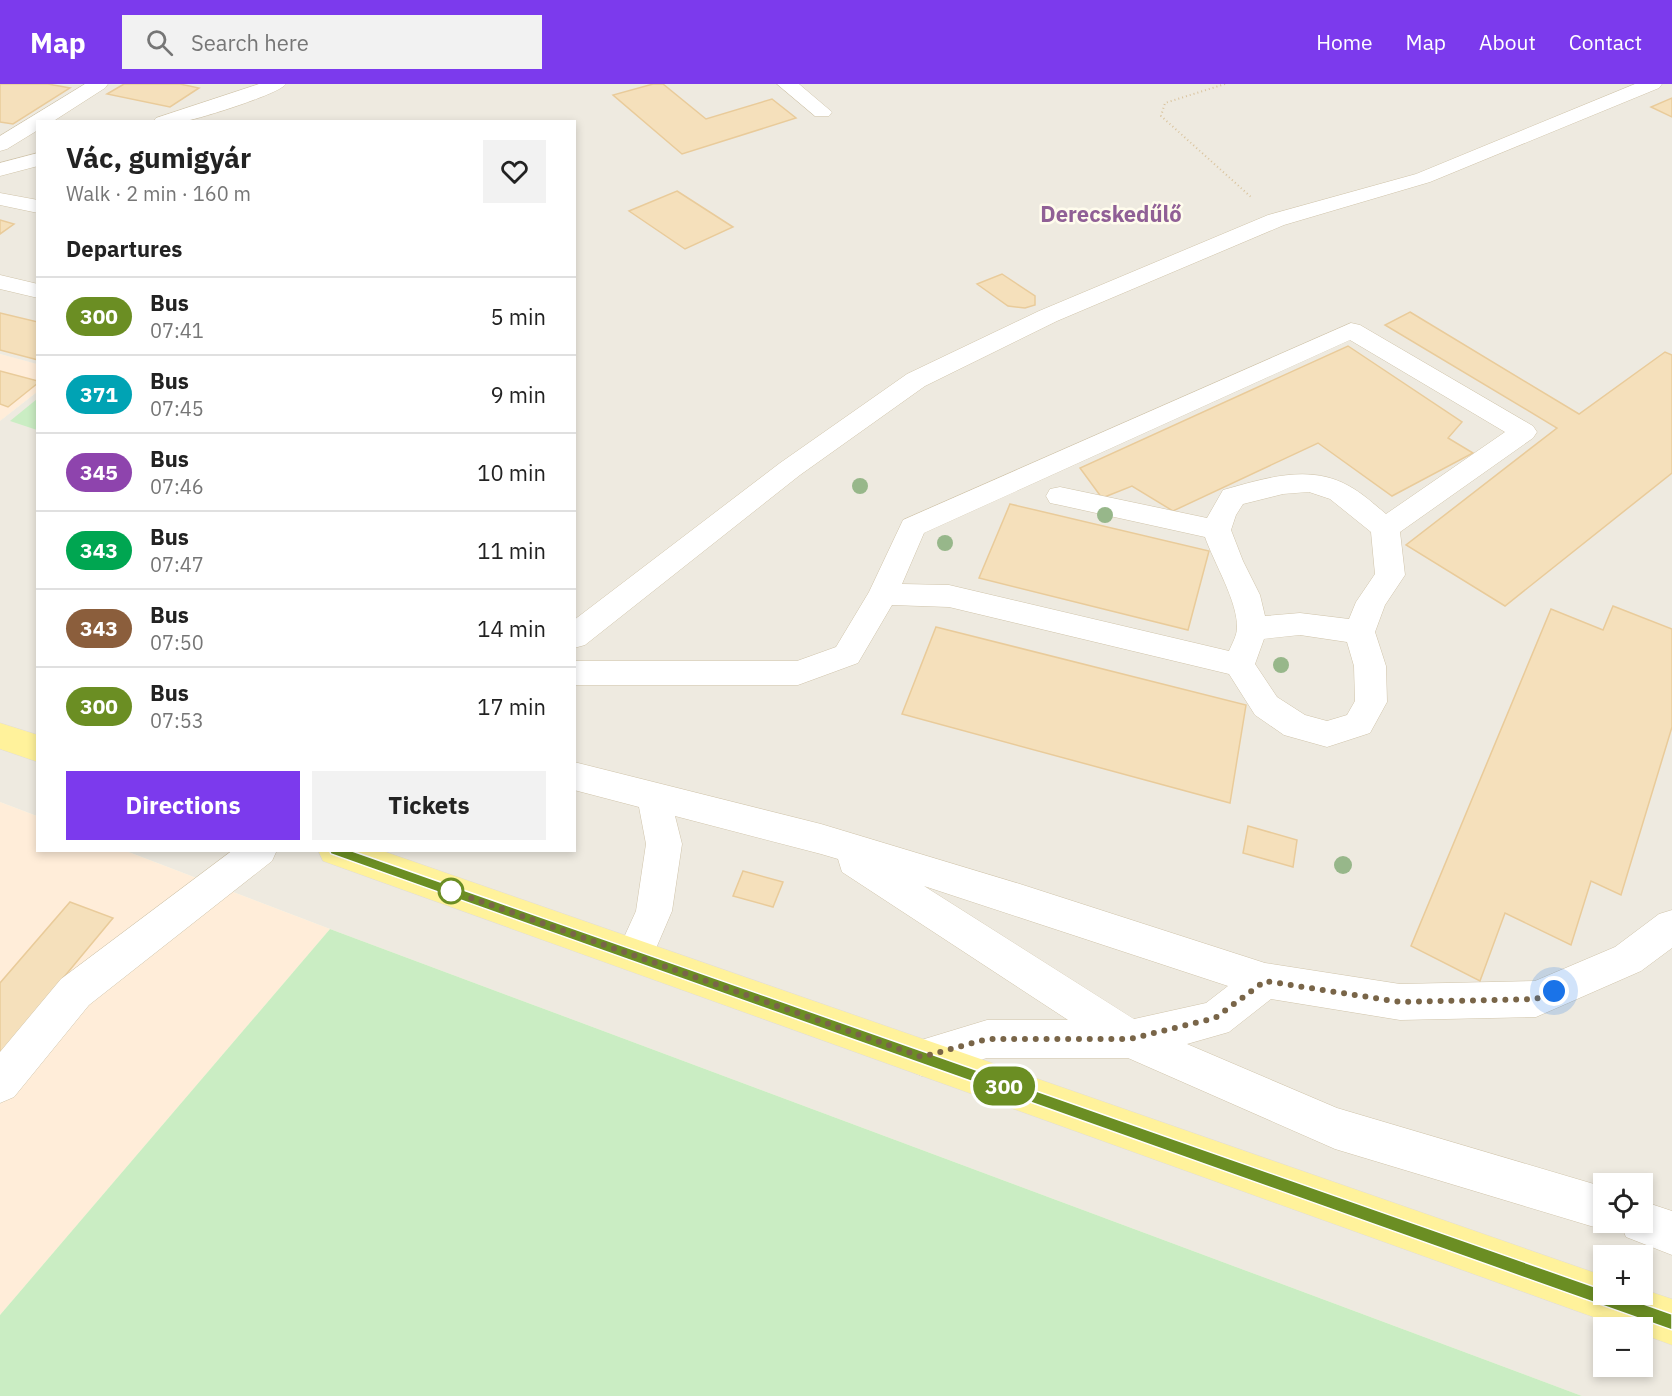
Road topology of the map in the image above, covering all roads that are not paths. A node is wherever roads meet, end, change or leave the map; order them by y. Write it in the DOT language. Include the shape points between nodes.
graph roads {
  1 [pos="98,84"];
  2 [pos="276,84"];
  3 [pos="787,84"];
  4 [pos="1652,84"];
  5 [pos="822,112"];
  6 [pos="40,120"];
  7 [pos="169,120"];
  8 [pos="36,123"];
  9 [pos="0,145"];
  10 [pos="36,160"];
  11 [pos="0,170"];
  12 [pos="0,199"];
  13 [pos="36,207"];
  14 [pos="0,282"];
  15 [pos="36,291"];
  16 [pos="1060,496"];
  17 [pos="1385,528"];
  18 [pos="1217,530"];
  19 [pos="883,594"];
  20 [pos="1253,629"];
  21 [pos="1360,632"];
  22 [pos="576,635"];
  23 [pos="1239,665"];
  24 [pos="576,674"];
  25 [pos="0,736"];
  26 [pos="36,748"];
  27 [pos="576,777"];
  28 [pos="654,797"];
  29 [pos="821,839"];
  30 [pos="257,852"];
  31 [pos="341,852"];
  32 [pos="1672,926"];
  33 [pos="634,955"];
  34 [pos="1265,981"];
  35 [pos="1130,1039"];
  36 [pos="922,1057"];
  37 [pos="0,1083"];
  38 [pos="1593,1206"];
  39 [pos="1653,1226"];
  40 [pos="1672,1233"];
  41 [pos="1672,1322"];
  1 -- 6 [label="street"];
  2 -- 7 [label="street"];
  3 -- 5 [label="street"];
  4 -- 22 [label="street" via="1423,178 1276,220 1048,316 915,380 790,469"];
  8 -- 9 [label="street"];
  10 -- 11 [label="street"];
  12 -- 13 [label="street"];
  14 -- 15 [label="street"];
  16 -- 18 [label="street"];
  17 -- 18 [label="street" via="1332,488 1283,484 1233,498"];
  17 -- 19 [label="street" via="1524,432 1351,330 914,527"];
  17 -- 21 [label="street" via="1390,575 1371,602"];
  18 -- 20 [label="street" via="1245,595"];
  19 -- 23 [label="street" via="949,596"];
  19 -- 24 [label="street" via="847,655 798,673"];
  20 -- 21 [label="street" via="1300,624"];
  20 -- 23 [label="street"];
  21 -- 23 [label="street" via="1370,666 1371,702 1358,724 1327,734 1296,726 1266,706"];
  25 -- 26 [label="main road"];
  27 -- 28 [label="street"];
  28 -- 29 [label="street"];
  28 -- 33 [label="street" via="664,844 654,911"];
  29 -- 34 [label="street"];
  29 -- 35 [label="street"];
  30 -- 37 [label="street" via="75,992"];
  31 -- 33 [label="main road"];
  32 -- 34 [label="street" via="1628,959 1536,999 1400,1002"];
  33 -- 36 [label="main road"];
  34 -- 35 [label="street" via="1215,1018"];
  35 -- 36 [label="street" via="987,1039"];
  35 -- 38 [label="street" via="1335,1128"];
  36 -- 41 [label="main road"];
  39 -- 40 [label="street"];
}
